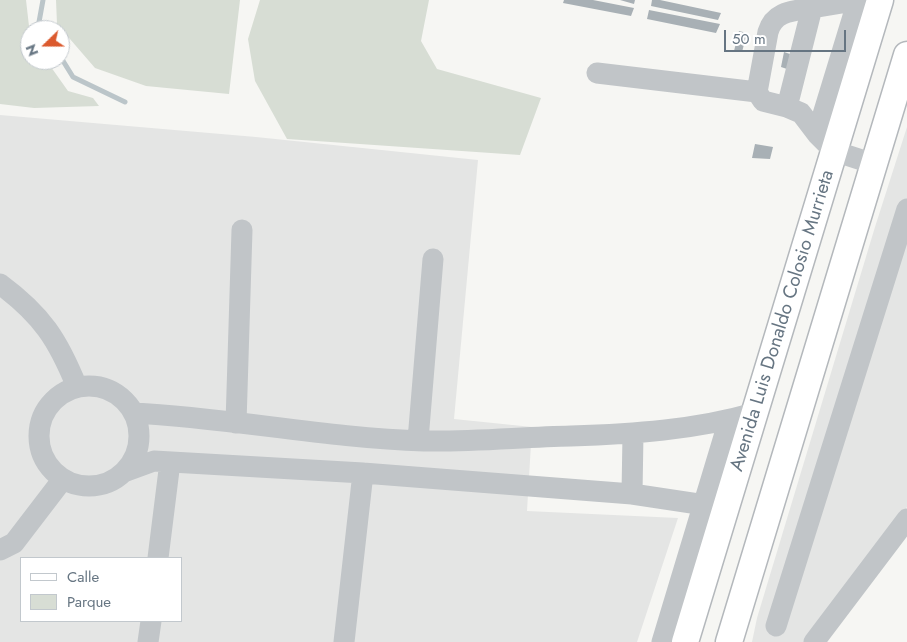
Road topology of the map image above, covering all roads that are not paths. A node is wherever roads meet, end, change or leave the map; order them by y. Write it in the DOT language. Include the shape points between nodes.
graph roads {
  1 [pos="859,0"];
  2 [pos="880,0"];
  3 [pos="812,8"];
  4 [pos="907,55"];
  5 [pos="597,73"];
  6 [pos="757,92"];
  7 [pos="787,107"];
  8 [pos="826,143"];
  9 [pos="874,164"];
  10 [pos="905,220"];
  11 [pos="242,230"];
  12 [pos="433,259"];
  13 [pos="0,284"];
  14 [pos="77,387"];
  15 [pos="134,413"];
  16 [pos="754,413"];
  17 [pos="729,420"];
  18 [pos="236,423"];
  19 [pos="633,434"];
  20 [pos="418,440"];
  21 [pos="170,462"];
  22 [pos="124,472"];
  23 [pos="363,473"];
  24 [pos="63,479"];
  25 [pos="632,494"];
  26 [pos="714,506"];
  27 [pos="907,519"];
  28 [pos="0,550"];
  29 [pos="158,557"];
  30 [pos="151,622"];
  31 [pos="776,626"];
  32 [pos="148,642"];
  33 [pos="344,642"];
  34 [pos="662,642"];
  35 [pos="685,642"];
  36 [pos="729,642"];
  37 [pos="814,642"];
  1 -- 3 [label="street"];
  1 -- 8 [label="street"];
  2 -- 8 [label="main road, Avenida Luis Donaldo Colosio Murrieta"];
  3 -- 6 [label="street" via="786,13 771,22"];
  3 -- 7 [label="street"];
  4 -- 9 [label="main road"];
  5 -- 6 [label="street"];
  6 -- 7 [label="street" via="763,101"];
  7 -- 8 [label="street" via="801,113"];
  8 -- 9 [label="street"];
  8 -- 16 [label="main road, Avenida Luis Donaldo Colosio Murrieta"];
  9 -- 36 [label="main road"];
  10 -- 31 [label="street"];
  11 -- 18 [label="street"];
  12 -- 20 [label="street"];
  13 -- 14 [label="street" via="26,304 44,325 62,351"];
  14 -- 15 [label="street" via="94,386 110,390"];
  14 -- 24 [label="street" via="50,405 40,428 42,453 50,468"];
  15 -- 18 [label="street"];
  15 -- 22 [label="street" via="139,428 139,444 134,459"];
  16 -- 17 [label="street"];
  16 -- 26 [label="main road, Avenida Luis Donaldo Colosio Murrieta"];
  17 -- 19 [label="street"];
  17 -- 26 [label="street"];
  18 -- 20 [label="street"];
  19 -- 20 [label="street"];
  19 -- 25 [label="street"];
  21 -- 22 [label="street" via="154,461"];
  21 -- 23 [label="street"];
  21 -- 29 [label="street"];
  22 -- 24 [label="street" via="95,486"];
  23 -- 25 [label="street"];
  23 -- 33 [label="street"];
  24 -- 28 [label="street" via="14,543"];
  25 -- 26 [label="street"];
  26 -- 34 [label="street"];
  26 -- 35 [label="main road, Avenida Luis Donaldo Colosio Murrieta"];
  27 -- 37 [label="street"];
  30 -- 32 [label="street"];
}
